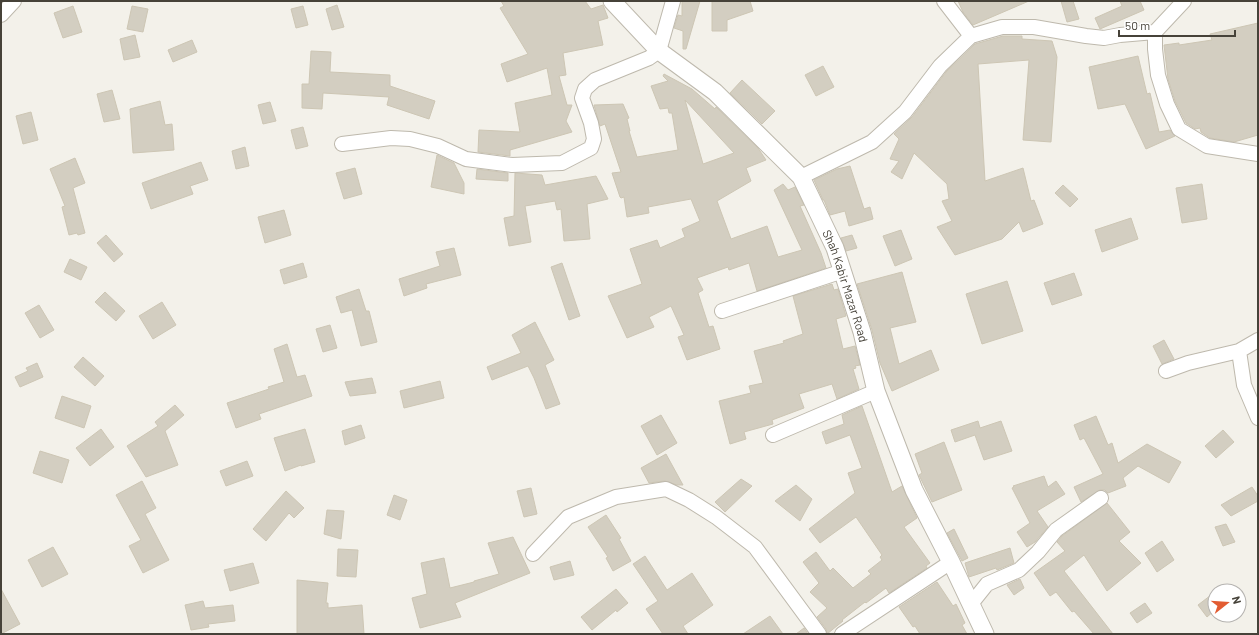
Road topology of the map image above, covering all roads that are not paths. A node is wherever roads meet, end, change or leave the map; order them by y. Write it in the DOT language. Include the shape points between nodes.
graph roads {
  1 [pos="14,1"];
  2 [pos="612,1"];
  3 [pos="673,1"];
  4 [pos="944,1"];
  5 [pos="1184,1"];
  6 [pos="1,15"];
  7 [pos="1155,32"];
  8 [pos="971,36"];
  9 [pos="659,51"];
  10 [pos="342,144"];
  11 [pos="1258,154"];
  12 [pos="801,177"];
  13 [pos="843,271"];
  14 [pos="722,311"];
  15 [pos="1258,340"];
  16 [pos="1239,351"];
  17 [pos="1166,370"];
  18 [pos="876,392"];
  19 [pos="1258,418"];
  20 [pos="772,435"];
  21 [pos="1101,498"];
  22 [pos="533,554"];
  23 [pos="951,562"];
  24 [pos="970,604"];
  25 [pos="819,634"];
  26 [pos="842,634"];
  27 [pos="985,634"];
  1 -- 6 [label="street"];
  2 -- 9 [label="street, Shah Kabir Mazar Road"];
  3 -- 9 [label="street"];
  4 -- 8 [label="street"];
  5 -- 7 [label="street"];
  7 -- 8 [label="street" via="1104,38 1034,27 1002,27"];
  7 -- 11 [label="street" via="1158,75 1167,104 1179,129 1207,146"];
  8 -- 12 [label="street" via="940,66 905,112 872,142"];
  9 -- 10 [label="street" via="649,58 595,80 585,89 582,98 591,123 593,144 591,148 562,163 512,165 466,159 438,146 410,139 391,138"];
  9 -- 12 [label="street, Shah Kabir Mazar Road" via="715,92"];
  12 -- 13 [label="street, Shah Kabir Mazar Road" via="835,248"];
  13 -- 14 [label="street"];
  13 -- 18 [label="street, Shah Kabir Mazar Road" via="862,332"];
  15 -- 16 [label="street"];
  16 -- 17 [label="street"];
  16 -- 19 [label="street" via="1244,385"];
  18 -- 20 [label="street"];
  18 -- 23 [label="street, Shah Kabir Mazar Road" via="914,490"];
  21 -- 24 [label="street" via="1056,530 1019,570 988,584"];
  22 -- 25 [label="street" via="568,517 616,497 666,489 690,500 755,547"];
  23 -- 24 [label="street, Shah Kabir Mazar Road"];
  23 -- 26 [label="street"];
  24 -- 27 [label="street, Shah Kabir Mazar Road"];
}
